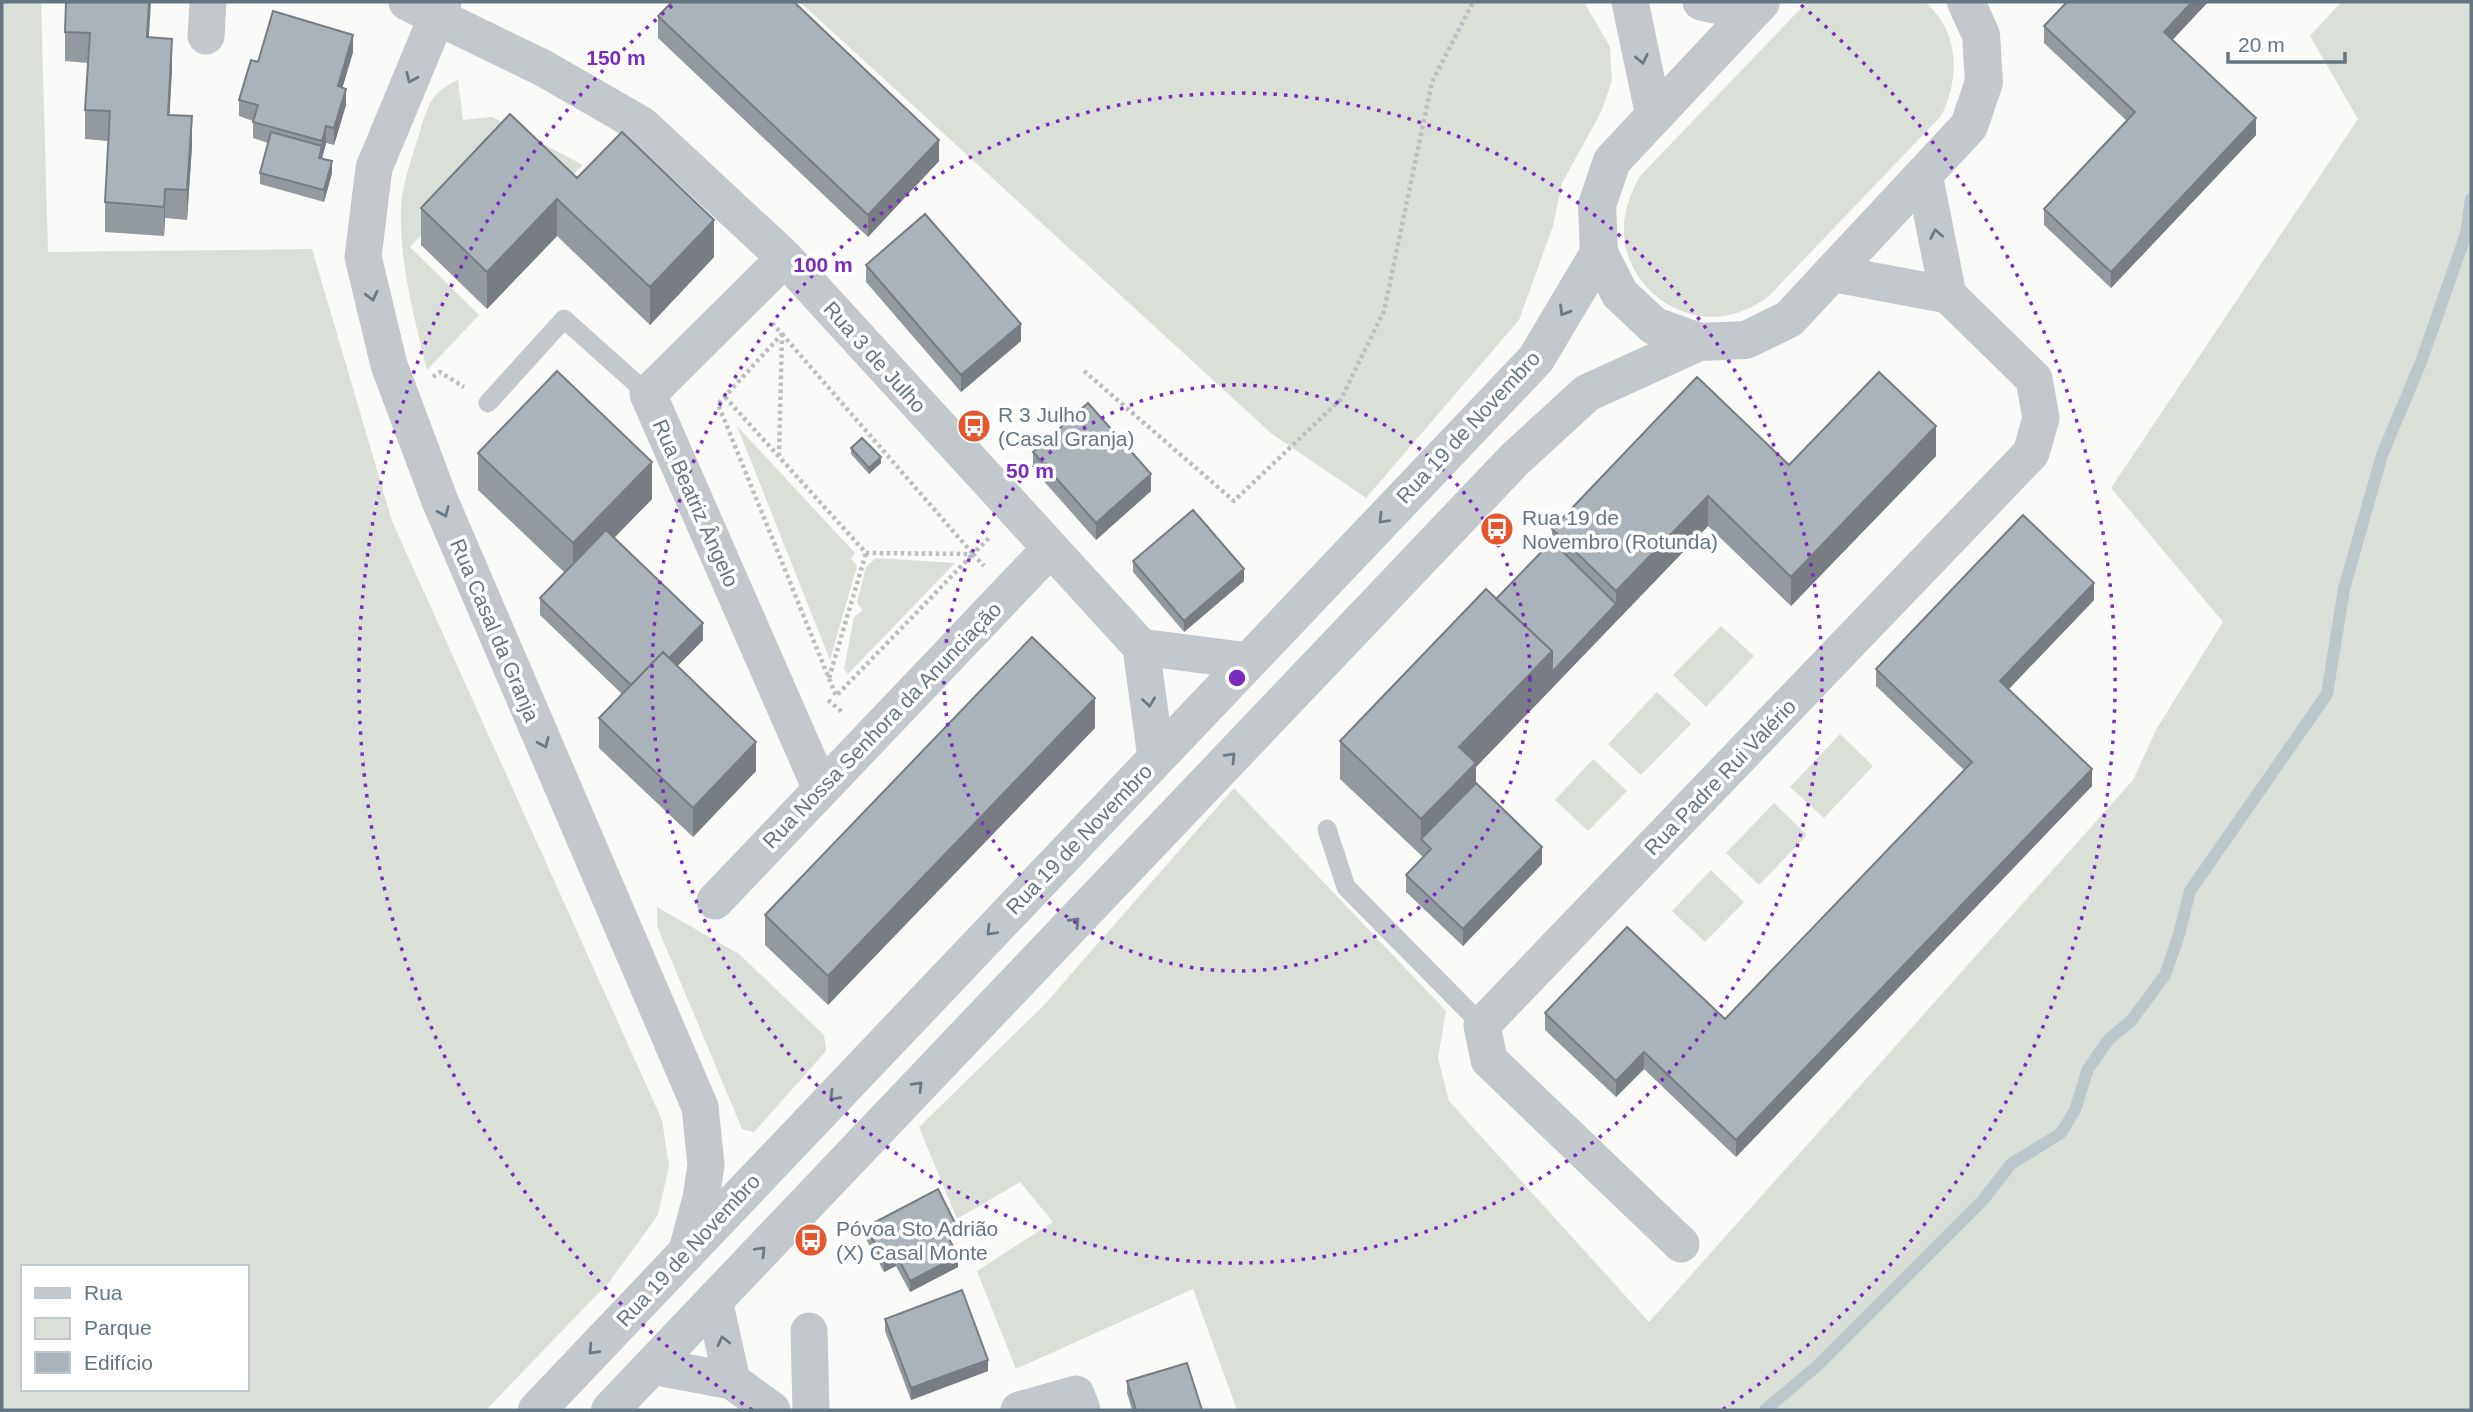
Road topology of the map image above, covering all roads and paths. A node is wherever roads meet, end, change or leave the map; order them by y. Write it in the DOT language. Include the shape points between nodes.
graph roads {
  1 [pos="1473,2"];
  2 [pos="1630,2"];
  3 [pos="1701,2"];
  4 [pos="2000,2"];
  5 [pos="429,6"];
  6 [pos="1756,7"];
  7 [pos="1974,18"];
  8 [pos="1654,116"];
  9 [pos="1924,174"];
  10 [pos="1599,253"];
  11 [pos="785,258"];
  12 [pos="1831,274"];
  13 [pos="1948,295"];
  14 [pos="747,296"];
  15 [pos="782,334"];
  16 [pos="1699,342"];
  17 [pos="1084,371"];
  18 [pos="648,394"];
  19 [pos="725,397"];
  20 [pos="401,399"];
  21 [pos="488,403"];
  22 [pos="779,457"];
  23 [pos="1050,549"];
  24 [pos="866,553"];
  25 [pos="973,554"];
  26 [pos="1141,647"];
  27 [pos="1249,661"];
  28 [pos="829,679"];
  29 [pos="1156,758"];
  30 [pos="821,789"];
  31 [pos="1327,829"];
  32 [pos="715,901"];
  33 [pos="1482,1025"];
  34 [pos="1681,1244"];
  35 [pos="687,1251"];
  36 [pos="714,1300"];
  37 [pos="809,1331"];
  38 [pos="652,1366"];
  39 [pos="732,1381"];
  40 [pos="1079,1402"];
  41 [pos="537,1410"];
  42 [pos="610,1410"];
  43 [pos="772,1410"];
  44 [pos="811,1410"];
  45 [pos="1019,1410"];
  1 -- 17 [label="path" via="1432,82 1384,311 1341,399 1234,501"];
  2 -- 8 [label="street, one-way"];
  3 -- 6 [label="street"];
  4 -- 7 [label="street"];
  5 -- 11 [label="street, Rua 3 de Julho" via="642,125"];
  5 -- 20 [label="street, Rua Casal da Granja, one-way" via="374,168 363,257"];
  6 -- 8 [label="street"];
  7 -- 9 [label="street" via="1984,82 1969,126"];
  8 -- 10 [label="street" via="1612,161 1597,205"];
  9 -- 12 [label="street"];
  13 -- 9 [label="street, one-way"];
  10 -- 16 [label="street" via="1620,294 1654,326"];
  10 -- 27 [label="street, Rua 19 de Novembro, one-way" via="1535,359"];
  11 -- 14 [label="street, Rua Beatriz Ângelo"];
  11 -- 23 [label="street, Rua 3 de Julho"];
  12 -- 13 [label="street"];
  12 -- 16 [label="street" via="1789,319 1746,340"];
  13 -- 33 [label="street, Rua Padre Rui Valério" via="2034,379 2041,418 2031,453"];
  14 -- 15 [label="path"];
  14 -- 18 [label="street, Rua Beatriz Ângelo"];
  15 -- 19 [label="path"];
  15 -- 22 [label="path"];
  15 -- 25 [label="path"];
  36 -- 16 [label="street, one-way" via="1515,459 1587,393"];
  18 -- 21 [label="lane" via="564,319"];
  18 -- 30 [label="street, Rua Beatriz Ângelo"];
  19 -- 22 [label="path"];
  19 -- 28 [label="path" via="718,404"];
  20 -- 21 [label="path" via="440,372"];
  20 -- 35 [label="street, Rua Casal da Granja, one-way" via="445,514 700,1107 706,1166"];
  22 -- 24 [label="path"];
  23 -- 26 [label="street, Rua 3 de Julho"];
  23 -- 30 [label="street, Rua Nossa Senhora da Anunciação"];
  24 -- 25 [label="path"];
  24 -- 28 [label="path"];
  25 -- 28 [label="path" via="836,696"];
  26 -- 27 [label="street"];
  26 -- 29 [label="street, one-way"];
  27 -- 29 [label="street, Rua 19 de Novembro"];
  29 -- 35 [label="street, Rua 19 de Novembro, one-way"];
  30 -- 32 [label="street, Rua Nossa Senhora da Anunciação"];
  31 -- 33 [label="lane" via="1346,887"];
  33 -- 34 [label="street" via="1489,1060"];
  35 -- 41 [label="street, Rua 19 de Novembro, one-way"];
  36 -- 38 [label="street"];
  39 -- 36 [label="street, one-way"];
  37 -- 44 [label="street"];
  38 -- 39 [label="street"];
  38 -- 42 [label="street"];
  39 -- 43 [label="street"];
  40 -- 45 [label="street"];
}
